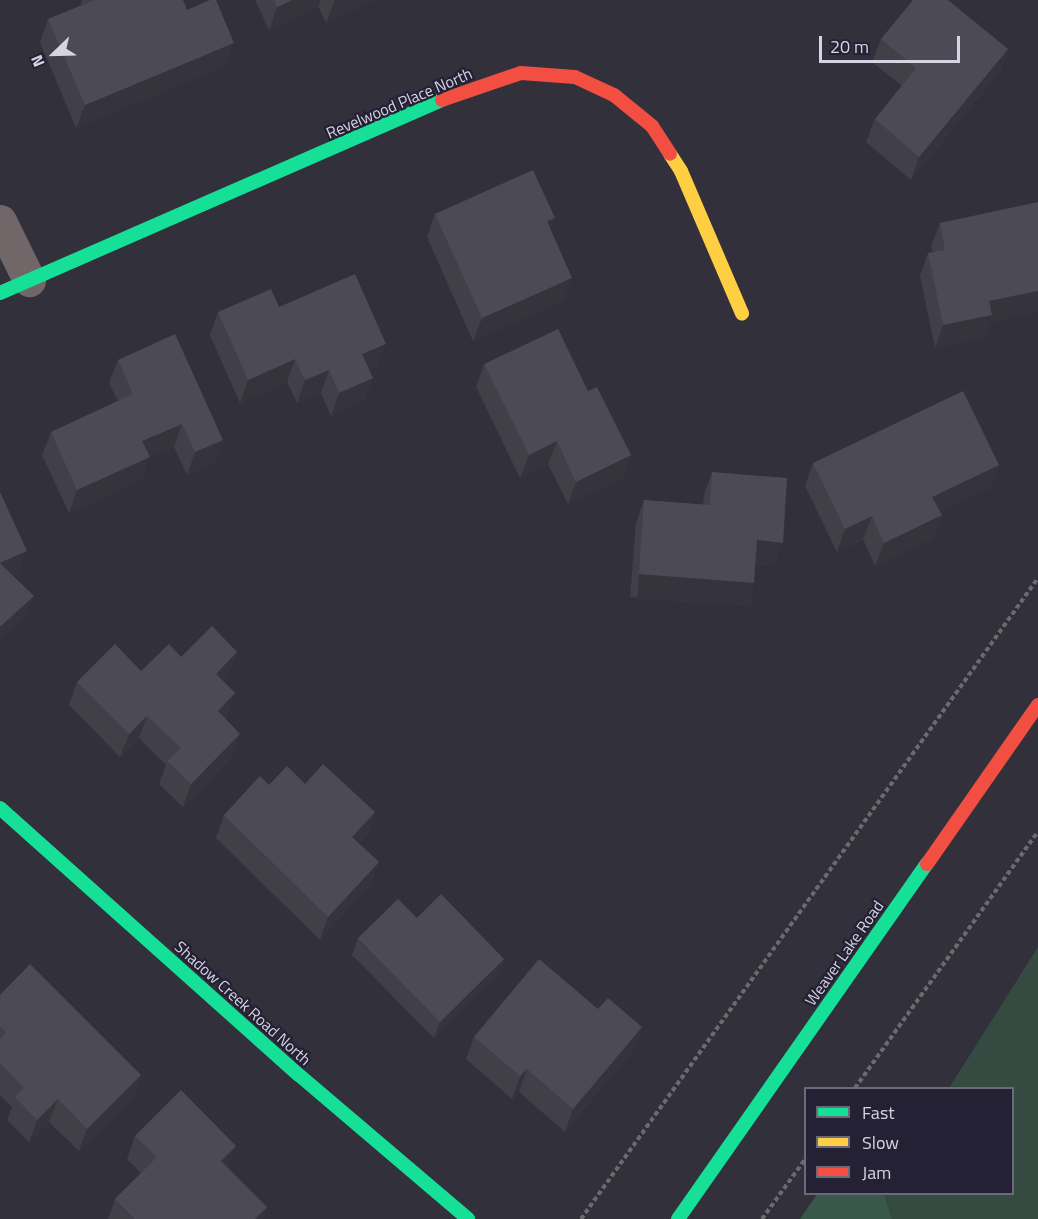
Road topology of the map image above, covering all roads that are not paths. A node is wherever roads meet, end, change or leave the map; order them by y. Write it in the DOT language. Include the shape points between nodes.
graph roads {
  1 [pos="0,221"];
  2 [pos="29,280"];
  3 [pos="0,293"];
  4 [pos="742,313"];
  5 [pos="1038,705"];
  6 [pos="0,808"];
  7 [pos="468,1219"];
  8 [pos="678,1219"];
  1 -- 2 [label="street"];
  2 -- 3 [label="street, Revelwood Place North"];
  2 -- 4 [label="street, Revelwood Place North" via="470,88 521,73 575,77 614,95 652,126 681,171"];
  5 -- 8 [label="street, Weaver Lake Road"];
  6 -- 7 [label="street, Shadow Creek Road North" via="299,1076"];
}
